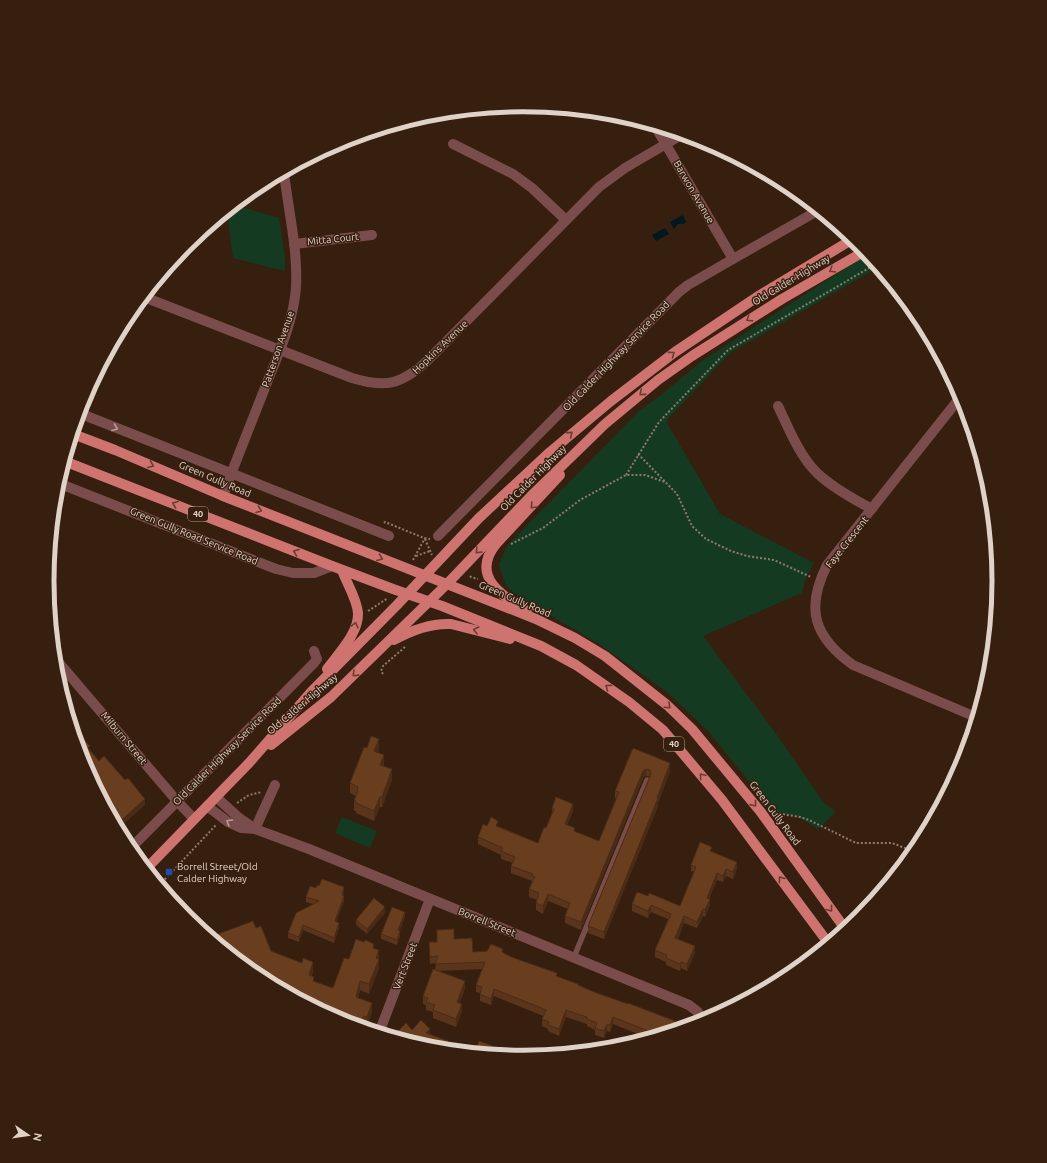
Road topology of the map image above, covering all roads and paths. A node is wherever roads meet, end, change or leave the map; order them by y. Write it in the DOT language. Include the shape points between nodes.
graph roads {
  1 [pos="659,132"];
  2 [pos="676,138"];
  3 [pos="454,144"];
  4 [pos="666,144"];
  5 [pos="285,178"];
  6 [pos="814,213"];
  7 [pos="566,220"];
  8 [pos="372,235"];
  9 [pos="847,242"];
  10 [pos="294,244"];
  11 [pos="859,254"];
  12 [pos="733,259"];
  13 [pos="871,267"];
  14 [pos="149,299"];
  15 [pos="280,350"];
  16 [pos="957,402"];
  17 [pos="778,406"];
  18 [pos="85,415"];
  19 [pos="605,424"];
  20 [pos="78,436"];
  21 [pos="638,454"];
  22 [pos="69,463"];
  23 [pos="231,474"];
  24 [pos="626,475"];
  25 [pos="666,483"];
  26 [pos="64,485"];
  27 [pos="223,496"];
  28 [pos="872,509"];
  29 [pos="385,534"];
  30 [pos="434,537"];
  31 [pos="425,538"];
  32 [pos="508,545"];
  33 [pos="430,551"];
  34 [pos="416,556"];
  35 [pos="440,560"];
  36 [pos="337,568"];
  37 [pos="408,569"];
  38 [pos="468,574"];
  39 [pos="425,576"];
  40 [pos="481,579"];
  41 [pos="820,580"];
  42 [pos="447,584"];
  43 [pos="407,594"];
  44 [pos="390,596"];
  45 [pos="429,601"];
  46 [pos="364,613"];
  47 [pos="557,629"];
  48 [pos="407,645"];
  49 [pos="541,646"];
  50 [pos="383,647"];
  51 [pos="314,651"];
  52 [pos="62,666"];
  53 [pos="383,674"];
  54 [pos="311,692"];
  55 [pos="973,716"];
  56 [pos="249,763"];
  57 [pos="647,780"];
  58 [pos="273,789"];
  59 [pos="216,796"];
  60 [pos="177,801"];
  61 [pos="207,806"];
  62 [pos="230,810"];
  63 [pos="760,810"];
  64 [pos="222,818"];
  65 [pos="194,819"];
  66 [pos="255,830"];
  67 [pos="135,845"];
  68 [pos="909,849"];
  69 [pos="150,865"];
  70 [pos="163,881"];
  71 [pos="430,899"];
  72 [pos="842,925"];
  73 [pos="826,940"];
  74 [pos="574,957"];
  75 [pos="699,1017"];
  76 [pos="381,1028"];
  1 -- 4 [label="street, Barwon Avenue"];
  2 -- 4 [label="street, Hopkins Avenue"];
  3 -- 7 [label="street" via="518,177"];
  4 -- 7 [label="street, Hopkins Avenue" via="610,178"];
  4 -- 12 [label="street, Barwon Avenue"];
  5 -- 10 [label="street, Patterson Avenue"];
  6 -- 12 [label="street, Old Calder Highway Service Road"];
  7 -- 15 [label="street, Hopkins Avenue" via="426,362 404,379 385,384 366,382"];
  8 -- 10 [label="street, Mitta Court"];
  35 -- 9 [label="main road, Old Calder Highway, one-way" via="519,479 622,392 675,352 796,272"];
  10 -- 15 [label="street, Patterson Avenue" via="296,287 289,324"];
  11 -- 19 [label="main road, Old Calder Highway, one-way" via="782,298 692,356 658,380"];
  12 -- 30 [label="street, Old Calder Highway Service Road" via="680,292"];
  13 -- 21 [label="path" via="728,350 659,422"];
  14 -- 15 [label="street, Hopkins Avenue"];
  15 -- 23 [label="street, Patterson Avenue"];
  16 -- 28 [label="street, Faye Crescent"];
  17 -- 28 [label="street" via="797,444 816,472 838,490"];
  18 -- 23 [label="street, one-way"];
  19 -- 42 [label="main road, Old Calder Highway, one-way" via="534,493"];
  19 -- 47 [label="main road, one-way" via="496,544 488,558 487,573 496,589"];
  20 -- 27 [label="main road, Green Gully Road / 40, one-way"];
  21 -- 24 [label="path"];
  21 -- 25 [label="path"];
  36 -- 22 [label="main road, 40, one-way"];
  23 -- 27 [label="street, Patterson Avenue"];
  23 -- 29 [label="street"];
  24 -- 25 [label="path" via="645,475"];
  24 -- 32 [label="path" via="580,500 543,528"];
  25 -- 41 [label="path" via="677,494 692,526 706,540 737,552 774,560"];
  26 -- 36 [label="street, Green Gully Road Service Road" via="276,568 293,573 314,573"];
  27 -- 37 [label="main road, Green Gully Road / 40, one-way"];
  28 -- 41 [label="street, Faye Crescent" via="827,565"];
  29 -- 31 [label="path" via="385,522"];
  30 -- 31 [label="path"];
  31 -- 33 [label="path"];
  31 -- 34 [label="path"];
  33 -- 34 [label="path"];
  33 -- 35 [label="path"];
  34 -- 37 [label="path"];
  35 -- 39 [label="main road, Old Calder Highway"];
  36 -- 43 [label="main road, 40"];
  54 -- 36 [label="main road, one-way" via="350,638 356,623 358,613 355,602"];
  37 -- 39 [label="main road, Green Gully Road / 40"];
  38 -- 40 [label="path" via="470,577"];
  39 -- 42 [label="main road, Green Gully Road / 40"];
  39 -- 43 [label="main road, Old Calder Highway"];
  41 -- 55 [label="street, Faye Crescent" via="815,599 819,626 830,646 840,655 853,664"];
  42 -- 45 [label="main road, Old Calder Highway"];
  42 -- 47 [label="main road, Green Gully Road / 40"];
  43 -- 45 [label="main road, 40"];
  43 -- 54 [label="main road, Old Calder Highway"];
  44 -- 46 [label="path"];
  45 -- 49 [label="main road, 40"];
  45 -- 50 [label="main road, Old Calder Highway"];
  47 -- 63 [label="main road, Green Gully Road / 40, one-way" via="605,656 667,705 692,729"];
  48 -- 53 [label="path" via="383,666"];
  49 -- 50 [label="main road, one-way" via="443,624 413,630"];
  73 -- 49 [label="main road, 40, one-way" via="722,800 663,730 598,679"];
  50 -- 56 [label="main road, Old Calder Highway, one-way" via="331,697"];
  51 -- 60 [label="street, Old Calder Highway Service Road" via="317,659 314,664"];
  52 -- 60 [label="street, Milburn Street"];
  54 -- 56 [label="main road, Old Calder Highway"];
  56 -- 59 [label="main road, Old Calder Highway"];
  57 -- 74 [label="lane"];
  58 -- 62 [label="path" via="249,795"];
  58 -- 66 [label="street"];
  59 -- 61 [label="main road, Old Calder Highway"];
  59 -- 62 [label="street, Borrell Street"];
  60 -- 65 [label="street, Milburn Street"];
  60 -- 67 [label="street, Old Calder Highway Service Road"];
  61 -- 64 [label="street, Borrell Street"];
  61 -- 65 [label="main road, Old Calder Highway"];
  62 -- 66 [label="street, Borrell Street"];
  63 -- 68 [label="path" via="809,820 856,843 892,843"];
  63 -- 72 [label="main road, Green Gully Road / 40, one-way"];
  66 -- 64 [label="street, Borrell Street, one-way" via="241,828"];
  64 -- 70 [label="path"];
  65 -- 69 [label="main road, Old Calder Highway"];
  66 -- 71 [label="street, Borrell Street" via="290,841"];
  71 -- 74 [label="street, Borrell Street"];
  71 -- 76 [label="street, Vert Street"];
  74 -- 75 [label="street, Borrell Street" via="689,1005 698,1012"];
}
